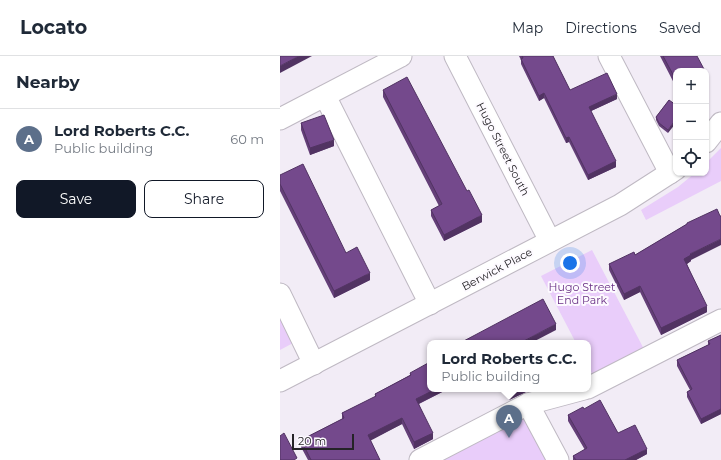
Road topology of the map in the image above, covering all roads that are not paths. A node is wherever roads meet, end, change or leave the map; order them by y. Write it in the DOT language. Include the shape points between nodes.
graph roads {
  1 [pos="401,56"];
  2 [pos="455,56"];
  3 [pos="609,56"];
  4 [pos="325,96"];
  5 [pos="280,119"];
  6 [pos="721,123"];
  7 [pos="708,140"];
  8 [pos="673,171"];
  9 [pos="550,241"];
  10 [pos="280,294"];
  11 [pos="430,304"];
  12 [pos="721,320"];
  13 [pos="314,364"];
  14 [pos="280,381"];
  15 [pos="591,386"];
  16 [pos="573,392"];
  17 [pos="528,404"];
  18 [pos="420,460"];
  19 [pos="558,460"];
  1 -- 4 [label="street"];
  2 -- 9 [label="street, Hugo Street South"];
  3 -- 8 [label="street"];
  4 -- 5 [label="street"];
  4 -- 11 [label="street"];
  6 -- 7 [label="street"];
  8 -- 9 [label="street, Berwick Place" via="620,205"];
  9 -- 11 [label="street, Berwick Place"];
  10 -- 13 [label="street"];
  11 -- 13 [label="street, Berwick Place"];
  12 -- 15 [label="street"];
  13 -- 14 [label="street, Berwick Place"];
  16 -- 17 [label="street"];
  17 -- 18 [label="street"];
  17 -- 19 [label="street"];
}
